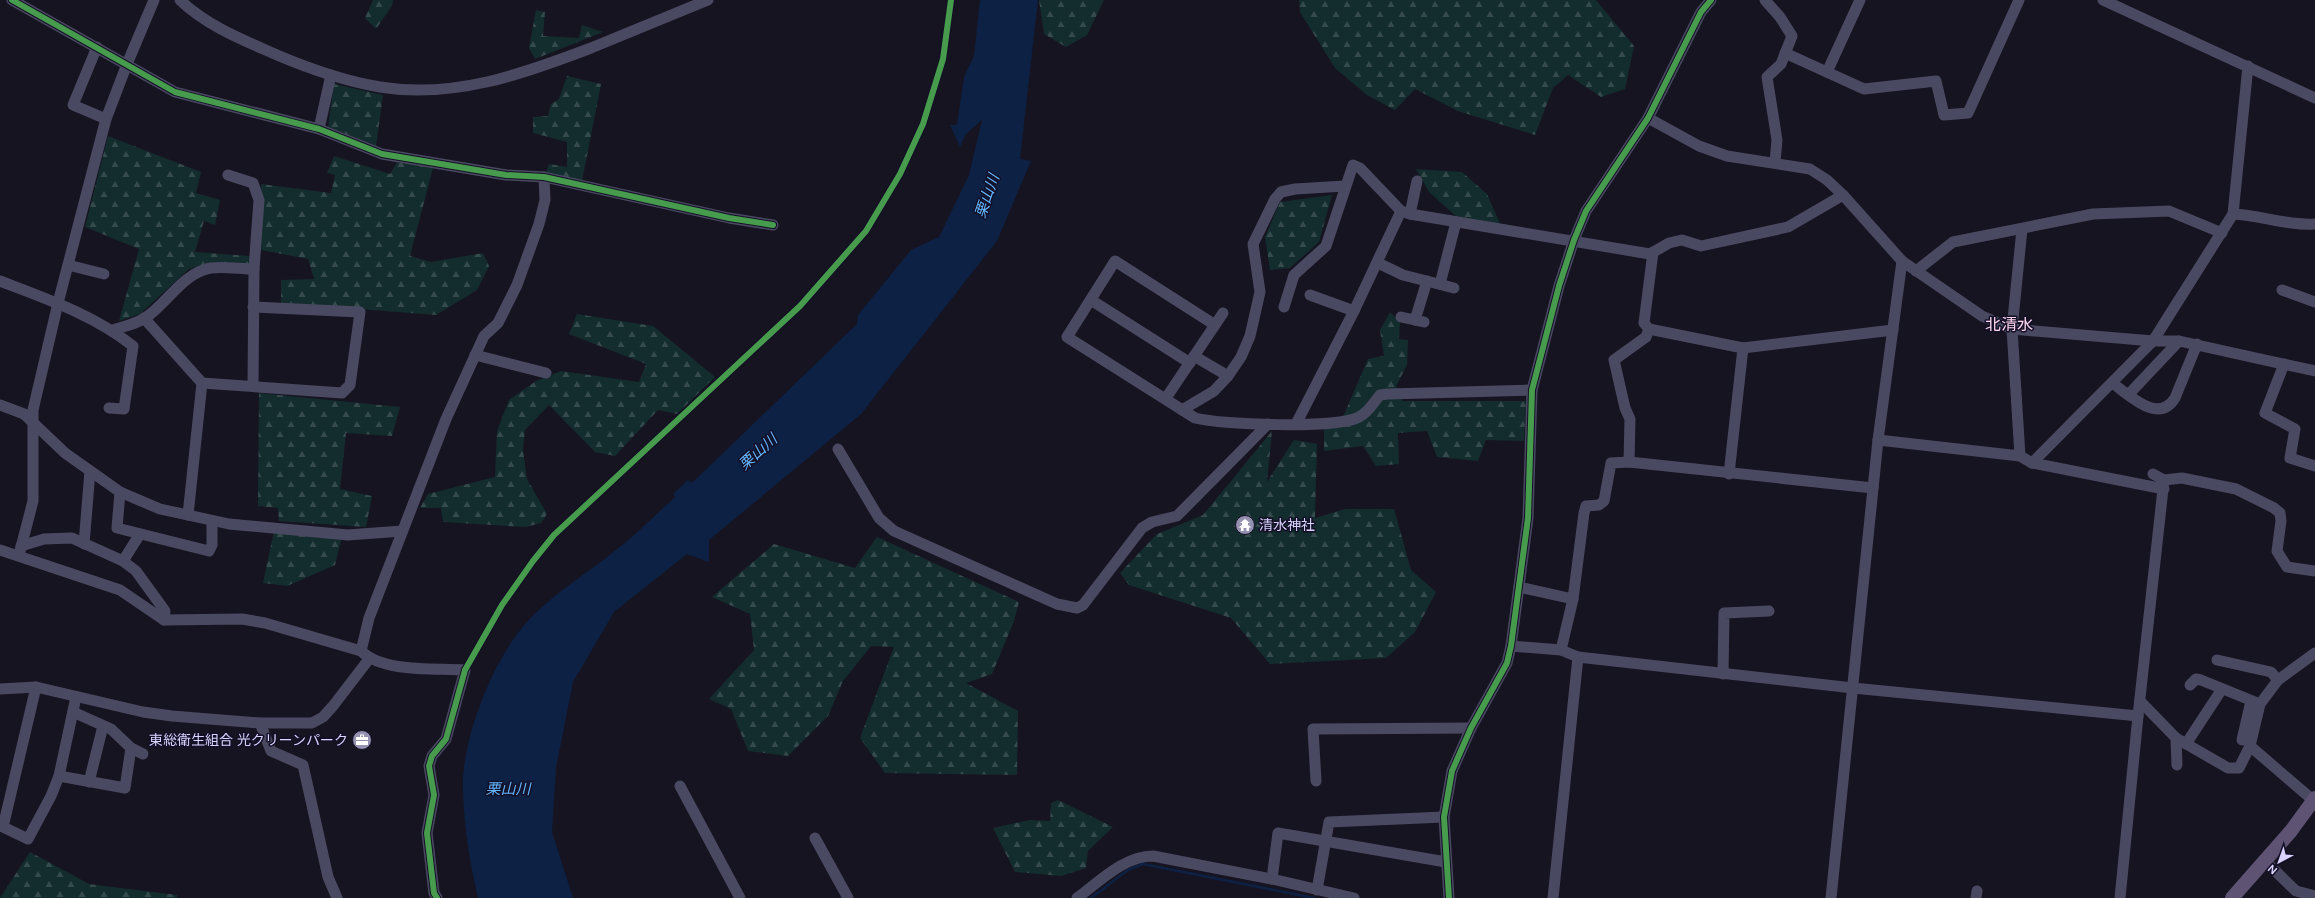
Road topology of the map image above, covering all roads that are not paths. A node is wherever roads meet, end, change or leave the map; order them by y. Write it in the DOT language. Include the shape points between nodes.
graph roads {
  1 [pos="12,0"];
  2 [pos="154,0"];
  3 [pos="180,0"];
  4 [pos="708,0"];
  5 [pos="1711,0"];
  6 [pos="1765,0"];
  7 [pos="1860,0"];
  8 [pos="2019,0"];
  9 [pos="2103,0"];
  10 [pos="97,47"];
  11 [pos="1785,53"];
  12 [pos="127,64"];
  13 [pos="2248,66"];
  14 [pos="1827,72"];
  15 [pos="331,75"];
  16 [pos="2315,98"];
  17 [pos="1648,118"];
  18 [pos="106,119"];
  19 [pos="319,130"];
  20 [pos="1775,162"];
  21 [pos="228,175"];
  22 [pos="544,177"];
  23 [pos="1417,181"];
  24 [pos="1344,186"];
  25 [pos="1843,195"];
  26 [pos="1406,213"];
  27 [pos="2233,214"];
  28 [pos="1456,222"];
  29 [pos="2315,224"];
  30 [pos="773,225"];
  31 [pos="2022,229"];
  32 [pos="2222,233"];
  33 [pos="1574,240"];
  34 [pos="1653,252"];
  35 [pos="1902,261"];
  36 [pos="1378,263"];
  37 [pos="68,265"];
  38 [pos="254,269"];
  39 [pos="1916,271"];
  40 [pos="104,274"];
  41 [pos="0,281"];
  42 [pos="1427,281"];
  43 [pos="1440,284"];
  44 [pos="1454,288"];
  45 [pos="2282,290"];
  46 [pos="1310,295"];
  47 [pos="1091,300"];
  48 [pos="2315,302"];
  49 [pos="58,303"];
  50 [pos="253,307"];
  51 [pos="1284,307"];
  52 [pos="1354,311"];
  53 [pos="1223,313"];
  54 [pos="1401,317"];
  55 [pos="144,318"];
  56 [pos="1215,325"];
  57 [pos="1649,328"];
  58 [pos="2012,329"];
  59 [pos="113,330"];
  60 [pos="1892,330"];
  61 [pos="2153,341"];
  62 [pos="2180,341"];
  63 [pos="2197,344"];
  64 [pos="1743,348"];
  65 [pos="475,355"];
  66 [pos="1192,360"];
  67 [pos="2284,364"];
  68 [pos="2315,371"];
  69 [pos="546,372"];
  70 [pos="1228,376"];
  71 [pos="2112,382"];
  72 [pos="202,383"];
  73 [pos="253,386"];
  74 [pos="1532,390"];
  75 [pos="2129,394"];
  76 [pos="1166,398"];
  77 [pos="0,405"];
  78 [pos="109,408"];
  79 [pos="1182,410"];
  80 [pos="32,421"];
  81 [pos="1268,424"];
  82 [pos="1296,424"];
  83 [pos="1878,440"];
  84 [pos="838,449"];
  85 [pos="2020,456"];
  86 [pos="1629,462"];
  87 [pos="2032,463"];
  88 [pos="2315,466"];
  89 [pos="90,471"];
  90 [pos="1729,474"];
  91 [pos="2153,474"];
  92 [pos="2164,484"];
  93 [pos="1873,488"];
  94 [pos="120,492"];
  95 [pos="188,515"];
  96 [pos="212,522"];
  97 [pos="402,531"];
  98 [pos="140,534"];
  99 [pos="84,544"];
  100 [pos="0,550"];
  101 [pos="20,551"];
  102 [pos="124,561"];
  103 [pos="2315,571"];
  104 [pos="1519,587"];
  105 [pos="1573,599"];
  106 [pos="1769,611"];
  107 [pos="164,620"];
  108 [pos="1511,646"];
  109 [pos="1561,650"];
  110 [pos="360,652"];
  111 [pos="2315,653"];
  112 [pos="1578,657"];
  113 [pos="369,660"];
  114 [pos="2217,660"];
  115 [pos="1723,674"];
  116 [pos="2278,680"];
  117 [pos="2190,684"];
  118 [pos="36,687"];
  119 [pos="1854,688"];
  120 [pos="0,689"];
  121 [pos="2222,690"];
  122 [pos="76,697"];
  123 [pos="2140,701"];
  124 [pos="2256,702"];
  125 [pos="73,712"];
  126 [pos="2138,716"];
  127 [pos="260,723"];
  128 [pos="103,726"];
  129 [pos="1470,728"];
  130 [pos="2176,738"];
  131 [pos="2246,743"];
  132 [pos="2186,744"];
  133 [pos="131,748"];
  134 [pos="143,754"];
  135 [pos="2177,765"];
  136 [pos="59,776"];
  137 [pos="1316,781"];
  138 [pos="89,782"];
  139 [pos="680,786"];
  140 [pos="2314,800"];
  141 [pos="1444,817"];
  142 [pos="815,838"];
  143 [pos="1326,843"];
  144 [pos="2265,861"];
  145 [pos="1446,862"];
  146 [pos="1272,879"];
  147 [pos="1317,890"];
  148 [pos="2296,894"];
  149 [pos="2315,896"];
  150 [pos="337,898"];
  151 [pos="437,898"];
  152 [pos="740,898"];
  153 [pos="848,898"];
  154 [pos="1077,898"];
  155 [pos="1354,898"];
  156 [pos="1449,898"];
  157 [pos="1553,898"];
  158 [pos="1831,898"];
  159 [pos="2120,898"];
  160 [pos="2232,898"];
  1 -- 10 [label="street"];
  2 -- 12 [label="street"];
  3 -- 15 [label="street" via="213,25 245,41 305,67"];
  4 -- 15 [label="street" via="530,72 492,83 455,88 414,89 381,87"];
  5 -- 17 [label="street" via="1701,12"];
  6 -- 11 [label="street" via="1792,36"];
  7 -- 14 [label="street"];
  8 -- 14 [label="street" via="1968,113 1944,115 1936,81 1864,89"];
  9 -- 13 [label="street"];
  10 -- 12 [label="street"];
  10 -- 18 [label="street" via="73,105"];
  11 -- 14 [label="street"];
  11 -- 20 [label="street" via="1781,64 1767,77 1777,140"];
  12 -- 18 [label="street"];
  12 -- 19 [label="street" via="175,92"];
  13 -- 16 [label="street"];
  13 -- 27 [label="street"];
  15 -- 19 [label="street"];
  17 -- 20 [label="street" via="1699,146 1727,156"];
  17 -- 33 [label="street" via="1586,211"];
  18 -- 37 [label="street"];
  19 -- 22 [label="street" via="382,154 506,175"];
  20 -- 25 [label="street" via="1810,169"];
  21 -- 38 [label="street" via="247,179 253,183 257,191 259,200"];
  22 -- 30 [label="street" via="729,218"];
  22 -- 65 [label="street" via="545,200 539,224 517,285 498,323 484,336"];
  23 -- 26 [label="street"];
  24 -- 26 [label="street" via="1353,165 1360,168"];
  24 -- 51 [label="street" via="1326,246 1294,275"];
  24 -- 70 [label="street" via="1295,189 1282,192 1275,199 1253,244 1260,292 1250,336 1241,357"];
  25 -- 34 [label="street" via="1788,227 1701,246 1682,240"];
  25 -- 35 [label="street"];
  26 -- 28 [label="street"];
  26 -- 36 [label="street"];
  27 -- 29 [label="street" via="2303,225"];
  27 -- 32 [label="street"];
  28 -- 33 [label="street"];
  28 -- 43 [label="street"];
  31 -- 32 [label="street" via="2093,214 2168,211"];
  31 -- 39 [label="street" via="2013,228 1952,242"];
  31 -- 58 [label="street"];
  32 -- 61 [label="street"];
  33 -- 34 [label="street" via="1650,254"];
  33 -- 74 [label="street" via="1559,286"];
  34 -- 57 [label="street" via="1644,323"];
  35 -- 39 [label="street"];
  35 -- 60 [label="street"];
  36 -- 42 [label="street" via="1403,275"];
  36 -- 52 [label="street"];
  37 -- 40 [label="street"];
  37 -- 49 [label="street"];
  38 -- 50 [label="street"];
  38 -- 55 [label="street" via="210,268 183,283"];
  39 -- 58 [label="street" via="1982,316"];
  41 -- 49 [label="street"];
  42 -- 43 [label="street"];
  42 -- 54 [label="street" via="1420,321"];
  43 -- 44 [label="street"];
  45 -- 48 [label="street"];
  46 -- 52 [label="street"];
  47 -- 56 [label="street" via="1115,261"];
  47 -- 66 [label="street"];
  47 -- 76 [label="street" via="1067,337"];
  49 -- 59 [label="street"];
  49 -- 80 [label="street"];
  50 -- 73 [label="street"];
  50 -- 73 [label="street" via="360,312 350,385 342,393"];
  52 -- 82 [label="street"];
  53 -- 56 [label="street"];
  55 -- 59 [label="street" via="131,326"];
  55 -- 72 [label="street"];
  56 -- 66 [label="street"];
  57 -- 64 [label="street"];
  57 -- 86 [label="street" via="1646,337 1614,360 1630,419"];
  58 -- 61 [label="street"];
  58 -- 85 [label="street"];
  59 -- 78 [label="street" via="133,346 124,409"];
  60 -- 64 [label="street"];
  60 -- 83 [label="street"];
  61 -- 62 [label="street"];
  61 -- 71 [label="street"];
  62 -- 63 [label="street"];
  62 -- 75 [label="street"];
  63 -- 67 [label="street"];
  63 -- 75 [label="street" via="2170,406 2164,410 2154,410"];
  64 -- 90 [label="street"];
  65 -- 69 [label="street"];
  65 -- 97 [label="street" via="446,419"];
  66 -- 70 [label="street"];
  66 -- 76 [label="street"];
  67 -- 68 [label="street"];
  67 -- 88 [label="street" via="2265,412 2295,430 2290,458"];
  70 -- 79 [label="street" via="1214,391"];
  71 -- 75 [label="street"];
  71 -- 87 [label="street"];
  72 -- 73 [label="street"];
  72 -- 95 [label="street"];
  74 -- 82 [label="street" via="1380,395 1367,412 1347,422"];
  74 -- 104 [label="street" via="1528,518"];
  76 -- 79 [label="street"];
  77 -- 80 [label="street" via="24,414"];
  79 -- 81 [label="street" via="1195,418 1209,422"];
  80 -- 89 [label="street" via="64,453"];
  80 -- 101 [label="street" via="32,501"];
  81 -- 82 [label="street"];
  81 -- 84 [label="street" via="1177,516 1152,522 1142,528 1083,605 1076,608 1057,604 894,531 879,518"];
  83 -- 85 [label="street"];
  83 -- 93 [label="street"];
  85 -- 87 [label="street"];
  86 -- 90 [label="street"];
  86 -- 105 [label="street" via="1611,463 1604,501 1599,505 1586,506"];
  87 -- 92 [label="street"];
  89 -- 94 [label="street"];
  89 -- 99 [label="street"];
  90 -- 93 [label="street"];
  91 -- 92 [label="street"];
  92 -- 103 [label="street" via="2182,478 2236,489 2274,508 2280,513 2281,521 2277,551 2280,560 2287,567"];
  92 -- 123 [label="street"];
  93 -- 119 [label="street"];
  94 -- 95 [label="street" via="160,509"];
  94 -- 98 [label="street" via="117,528"];
  95 -- 96 [label="street"];
  96 -- 97 [label="street" via="348,535"];
  96 -- 98 [label="street" via="212,545 209,551"];
  97 -- 110 [label="street" via="369,618"];
  98 -- 102 [label="street"];
  99 -- 101 [label="street" via="72,538 44,539"];
  99 -- 102 [label="street"];
  100 -- 101 [label="street"];
  101 -- 107 [label="street" via="120,590"];
  102 -- 107 [label="street" via="136,571 165,611"];
  104 -- 105 [label="street"];
  104 -- 108 [label="street"];
  105 -- 109 [label="street"];
  106 -- 115 [label="street" via="1724,613"];
  107 -- 110 [label="street" via="242,619 264,623"];
  108 -- 109 [label="street"];
  108 -- 129 [label="street" via="1507,663"];
  109 -- 112 [label="street"];
  110 -- 113 [label="street"];
  111 -- 116 [label="street"];
  112 -- 115 [label="street"];
  112 -- 157 [label="street"];
  113 -- 127 [label="street" via="323,717 312,723"];
  113 -- 151 [label="street" via="389,666 465,670 446,739 432,756 428,766 434,795 427,833 434,893"];
  114 -- 116 [label="street" via="2271,672"];
  115 -- 119 [label="street"];
  116 -- 124 [label="street"];
  117 -- 121 [label="street" via="2196,679"];
  118 -- 120 [label="street"];
  118 -- 122 [label="street"];
  118 -- 136 [label="street" via="3,827 28,839"];
  119 -- 126 [label="street"];
  119 -- 158 [label="street"];
  121 -- 124 [label="street"];
  121 -- 132 [label="street"];
  122 -- 125 [label="street"];
  122 -- 127 [label="street" via="172,716"];
  123 -- 126 [label="street"];
  123 -- 130 [label="street"];
  124 -- 131 [label="street"];
  125 -- 128 [label="street"];
  125 -- 136 [label="street"];
  126 -- 159 [label="street"];
  127 -- 150 [label="street" via="271,751 302,765 328,877"];
  128 -- 133 [label="street" via="111,729"];
  128 -- 138 [label="street"];
  129 -- 137 [label="street" via="1313,729"];
  129 -- 141 [label="street" via="1452,771"];
  130 -- 132 [label="street"];
  130 -- 135 [label="street"];
  131 -- 132 [label="street" via="2239,768 2234,769"];
  131 -- 140 [label="street"];
  133 -- 134 [label="street"];
  133 -- 138 [label="street" via="125,788"];
  136 -- 138 [label="street"];
  139 -- 152 [label="street"];
  140 -- 144 [label="main road"];
  141 -- 143 [label="street" via="1329,822"];
  141 -- 145 [label="street"];
  142 -- 153 [label="street"];
  143 -- 145 [label="street"];
  143 -- 146 [label="street" via="1278,833"];
  143 -- 147 [label="street"];
  144 -- 148 [label="street"];
  144 -- 160 [label="main road"];
  145 -- 156 [label="street"];
  146 -- 147 [label="street"];
  146 -- 154 [label="street" via="1142,856 1129,861"];
  147 -- 155 [label="street"];
  148 -- 149 [label="street"];
}
